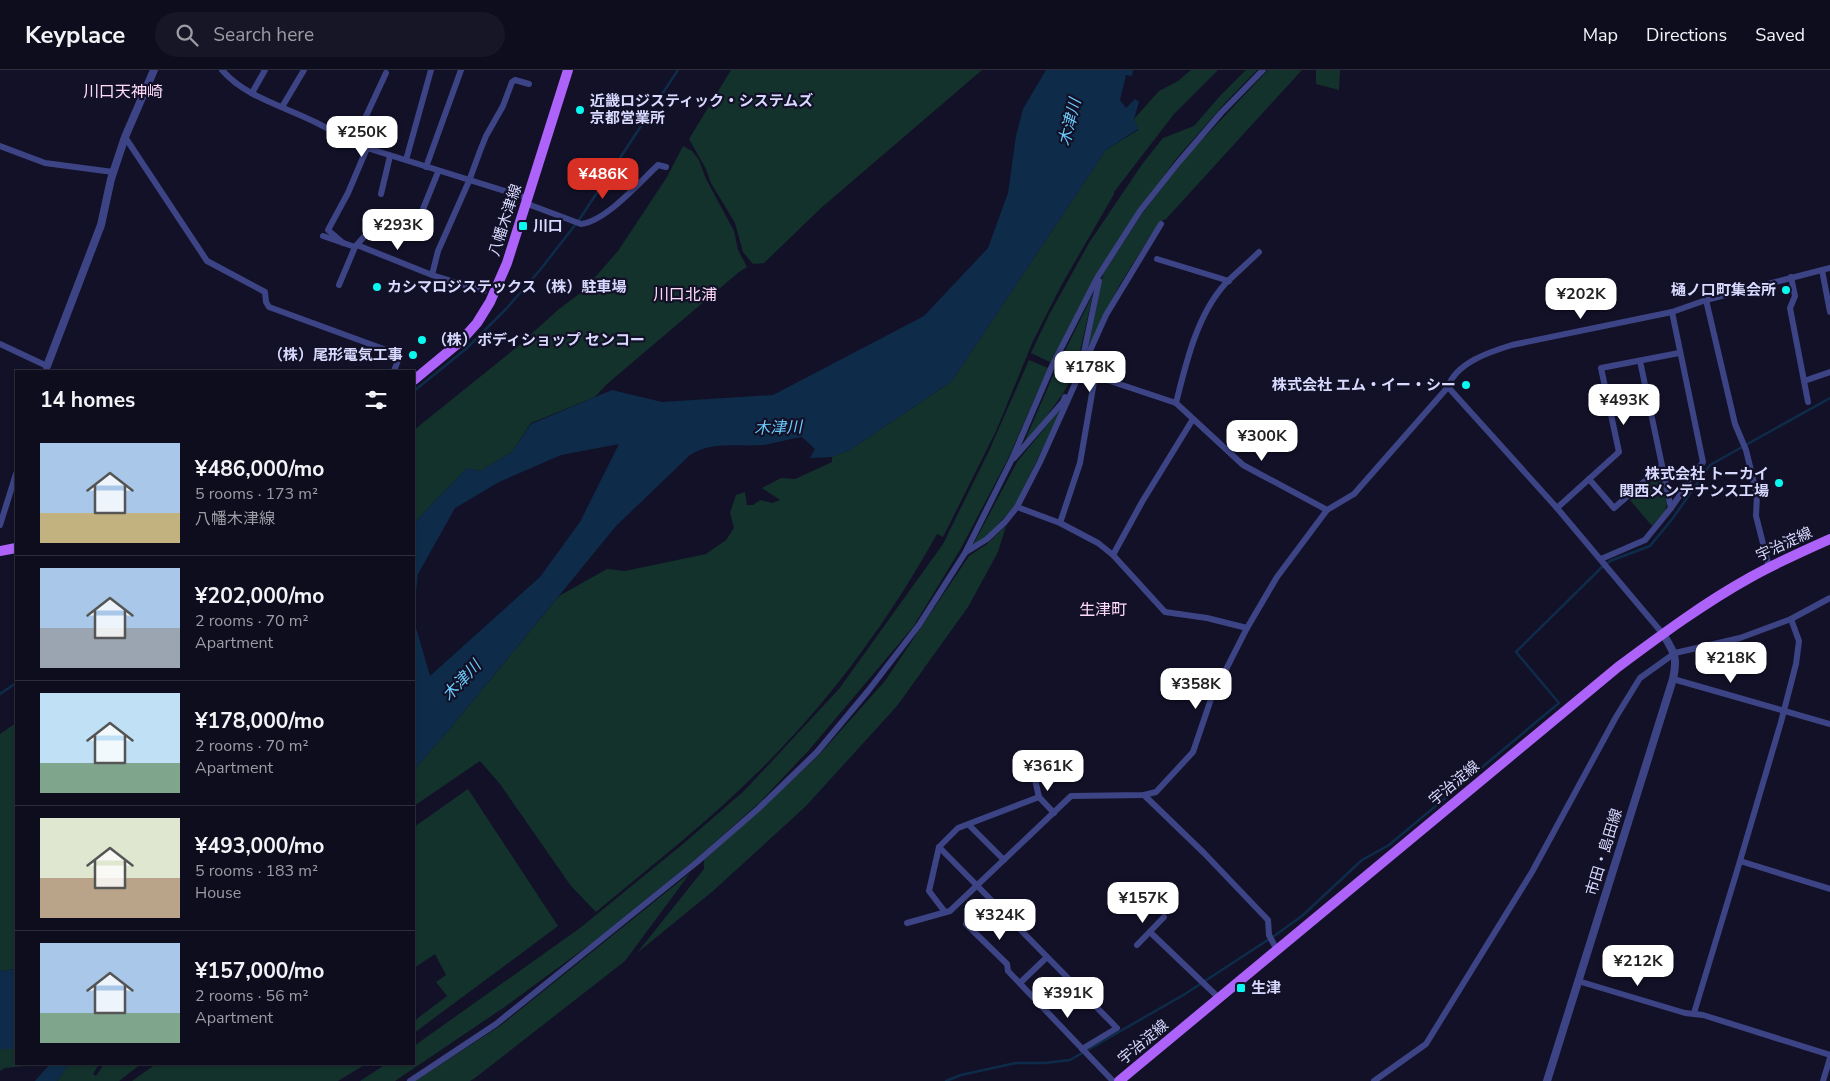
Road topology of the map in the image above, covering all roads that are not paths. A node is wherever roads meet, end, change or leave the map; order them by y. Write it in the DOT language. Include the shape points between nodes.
graph roads {
  1 [pos="154,70"];
  2 [pos="222,70"];
  3 [pos="265,70"];
  4 [pos="304,70"];
  5 [pos="432,70"];
  6 [pos="461,70"];
  7 [pos="568,70"];
  8 [pos="1263,70"];
  9 [pos="386,72"];
  10 [pos="529,84"];
  11 [pos="252,93"];
  12 [pos="282,107"];
  13 [pos="125,137"];
  14 [pos="354,142"];
  15 [pos="0,146"];
  16 [pos="367,148"];
  17 [pos="390,156"];
  18 [pos="406,160"];
  19 [pos="426,167"];
  20 [pos="666,167"];
  21 [pos="113,172"];
  22 [pos="438,172"];
  23 [pos="470,181"];
  24 [pos="381,194"];
  25 [pos="526,201"];
  26 [pos="423,209"];
  27 [pos="1161,224"];
  28 [pos="368,231"];
  29 [pos="323,236"];
  30 [pos="344,244"];
  31 [pos="356,246"];
  32 [pos="1259,252"];
  33 [pos="1157,259"];
  34 [pos="1830,268"];
  35 [pos="1822,270"];
  36 [pos="432,275"];
  37 [pos="1791,277"];
  38 [pos="1097,278"];
  39 [pos="1229,280"];
  40 [pos="339,285"];
  41 [pos="484,291"];
  42 [pos="1706,300"];
  43 [pos="1672,312"];
  44 [pos="1830,312"];
  45 [pos="0,344"];
  46 [pos="1679,353"];
  47 [pos="1640,361"];
  48 [pos="47,369"];
  49 [pos="394,370"];
  50 [pos="1830,372"];
  51 [pos="1096,376"];
  52 [pos="415,379"];
  53 [pos="1078,379"];
  54 [pos="1804,381"];
  55 [pos="1448,387"];
  56 [pos="1808,402"];
  57 [pos="1176,403"];
  58 [pos="1193,419"];
  59 [pos="1012,459"];
  60 [pos="1662,466"];
  61 [pos="15,477"];
  62 [pos="1589,479"];
  63 [pos="1017,508"];
  64 [pos="1557,508"];
  65 [pos="1671,508"];
  66 [pos="1327,510"];
  67 [pos="1060,523"];
  68 [pos="0,525"];
  69 [pos="1830,539"];
  70 [pos="15,548"];
  71 [pos="0,551"];
  72 [pos="965,553"];
  73 [pos="1112,555"];
  74 [pos="1602,559"];
  75 [pos="1769,567"];
  76 [pos="1830,598"];
  77 [pos="1791,619"];
  78 [pos="1247,628"];
  79 [pos="1663,634"];
  80 [pos="1675,653"];
  81 [pos="1673,679"];
  82 [pos="1784,709"];
  83 [pos="1830,724"];
  84 [pos="1034,775"];
  85 [pos="1144,795"];
  86 [pos="1039,797"];
  87 [pos="1054,813"];
  88 [pos="969,825"];
  89 [pos="939,847"];
  90 [pos="1004,860"];
  91 [pos="1740,861"];
  92 [pos="977,886"];
  93 [pos="1830,889"];
  94 [pos="945,912"];
  95 [pos="1164,917"];
  96 [pos="907,923"];
  97 [pos="966,924"];
  98 [pos="1150,932"];
  99 [pos="1137,945"];
  100 [pos="1277,950"];
  101 [pos="1047,957"];
  102 [pos="1578,980"];
  103 [pos="1020,984"];
  104 [pos="1219,998"];
  105 [pos="1694,1013"];
  106 [pos="1082,1049"];
  107 [pos="1830,1056"];
  108 [pos="410,1081"];
  109 [pos="1113,1081"];
  110 [pos="1119,1081"];
  111 [pos="1374,1081"];
  112 [pos="1547,1081"];
  113 [pos="1823,1081"];
  1 -- 13 [label="street"];
  2 -- 11 [label="street"];
  3 -- 11 [label="street"];
  4 -- 12 [label="street"];
  5 -- 18 [label="street"];
  6 -- 19 [label="street"];
  7 -- 25 [label="main road, 八幡木津線"];
  8 -- 38 [label="street" via="1178,163 1140,211"];
  9 -- 14 [label="street"];
  10 -- 23 [label="street" via="512,82 486,136"];
  11 -- 12 [label="street"];
  12 -- 14 [label="street"];
  13 -- 21 [label="street"];
  13 -- 49 [label="street" via="207,261 265,292 269,307 400,356"];
  14 -- 16 [label="street"];
  15 -- 21 [label="street" via="45,163"];
  16 -- 17 [label="street"];
  16 -- 30 [label="street" via="328,230"];
  17 -- 18 [label="street"];
  17 -- 24 [label="street"];
  18 -- 19 [label="street"];
  19 -- 22 [label="street"];
  20 -- 25 [label="street" via="658,165 621,200 587,224"];
  21 -- 48 [label="street" via="101,225"];
  22 -- 23 [label="street"];
  22 -- 26 [label="street"];
  23 -- 25 [label="street"];
  23 -- 36 [label="street" via="438,251"];
  25 -- 52 [label="main road, 八幡木津線" via="507,263 477,323"];
  27 -- 53 [label="street" via="1106,315"];
  28 -- 31 [label="street"];
  29 -- 30 [label="street"];
  30 -- 31 [label="street"];
  31 -- 36 [label="street"];
  31 -- 40 [label="street"];
  32 -- 39 [label="street"];
  33 -- 39 [label="street"];
  34 -- 35 [label="street"];
  35 -- 37 [label="street"];
  35 -- 44 [label="street"];
  36 -- 41 [label="street"];
  37 -- 42 [label="street"];
  37 -- 54 [label="street" via="1795,296 1790,308"];
  38 -- 53 [label="street" via="1100,280"];
  38 -- 59 [label="street" via="1052,366"];
  39 -- 57 [label="street" via="1211,303 1200,326 1184,367"];
  42 -- 43 [label="street"];
  42 -- 75 [label="street" via="1735,424 1746,450 1757,495 1756,516"];
  43 -- 46 [label="street"];
  43 -- 55 [label="street" via="1500,348 1467,364"];
  45 -- 48 [label="street"];
  46 -- 47 [label="street"];
  46 -- 65 [label="street" via="1703,462"];
  47 -- 60 [label="street"];
  47 -- 62 [label="street" via="1601,368 1619,452"];
  50 -- 54 [label="street"];
  51 -- 53 [label="street" via="1088,382"];
  51 -- 57 [label="street"];
  51 -- 67 [label="street" via="1080,463"];
  53 -- 59 [label="street" via="1063,402"];
  53 -- 63 [label="street"];
  54 -- 56 [label="street"];
  55 -- 64 [label="street"];
  55 -- 66 [label="street" via="1354,494"];
  57 -- 58 [label="street"];
  58 -- 66 [label="street" via="1243,464"];
  58 -- 73 [label="street"];
  59 -- 72 [label="street"];
  60 -- 62 [label="street" via="1614,508"];
  60 -- 65 [label="street"];
  61 -- 68 [label="street"];
  62 -- 64 [label="street"];
  63 -- 67 [label="street"];
  63 -- 72 [label="street" via="987,539"];
  64 -- 74 [label="street"];
  65 -- 74 [label="street" via="1645,540"];
  66 -- 78 [label="street" via="1277,578"];
  67 -- 73 [label="street" via="1098,543"];
  69 -- 75 [label="main road, 宇治淀線"];
  70 -- 71 [label="main road"];
  72 -- 108 [label="street" via="919,625 868,691 817,752 759,808 496,1024"];
  73 -- 78 [label="street" via="1166,612"];
  74 -- 79 [label="street"];
  75 -- 79 [label="main road, 宇治淀線"];
  76 -- 77 [label="street"];
  77 -- 80 [label="street" via="1740,638"];
  77 -- 82 [label="street" via="1800,641"];
  78 -- 85 [label="street" via="1211,699 1193,752 1156,792"];
  79 -- 80 [label="street"];
  79 -- 100 [label="main road, 宇治淀線" via="1618,667"];
  80 -- 81 [label="street, 市田・島田線" via="1677,664"];
  80 -- 111 [label="street" via="1640,678 1532,872 1426,1044"];
  81 -- 82 [label="street"];
  81 -- 102 [label="street, 市田・島田線"];
  82 -- 83 [label="street"];
  82 -- 91 [label="street"];
  84 -- 86 [label="street"];
  85 -- 87 [label="street" via="1071,796"];
  85 -- 100 [label="street" via="1268,920 1269,935"];
  86 -- 87 [label="street"];
  86 -- 88 [label="street"];
  87 -- 90 [label="street"];
  88 -- 89 [label="street" via="958,828"];
  88 -- 90 [label="street"];
  89 -- 92 [label="street"];
  89 -- 94 [label="street" via="928,891"];
  90 -- 92 [label="street"];
  91 -- 93 [label="street"];
  91 -- 105 [label="street"];
  92 -- 94 [label="street"];
  92 -- 101 [label="street"];
  94 -- 96 [label="street"];
  95 -- 98 [label="street"];
  97 -- 103 [label="street" via="1008,964 1008,971"];
  98 -- 99 [label="street"];
  98 -- 104 [label="street"];
  100 -- 104 [label="main road, 宇治淀線"];
  101 -- 103 [label="street"];
  101 -- 106 [label="street" via="1117,1028"];
  102 -- 105 [label="street"];
  102 -- 112 [label="street, 市田・島田線"];
  103 -- 106 [label="street"];
  104 -- 110 [label="main road, 宇治淀線"];
  105 -- 107 [label="street"];
  106 -- 109 [label="street"];
  107 -- 113 [label="street"];
}
